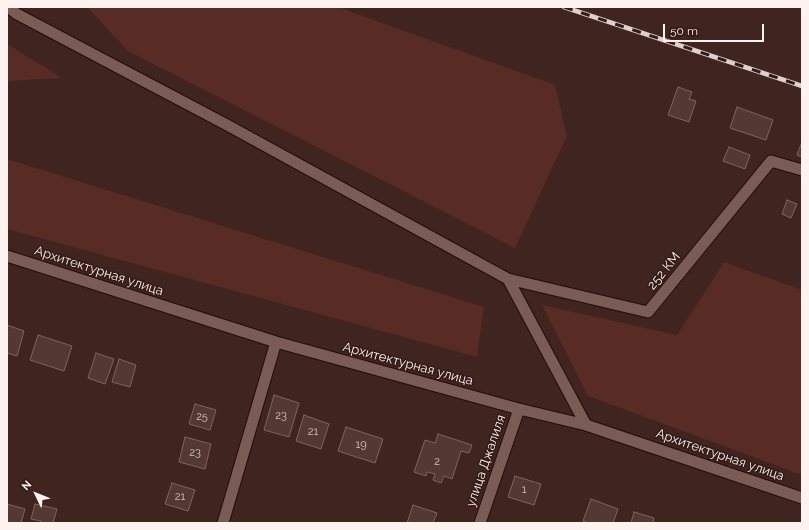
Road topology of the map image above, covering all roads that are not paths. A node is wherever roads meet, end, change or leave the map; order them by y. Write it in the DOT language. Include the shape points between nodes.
graph roads {
  1 [pos="8,7"];
  2 [pos="802,170"];
  3 [pos="7,256"];
  4 [pos="508,279"];
  5 [pos="276,342"];
  6 [pos="519,408"];
  7 [pos="586,425"];
  8 [pos="802,498"];
  9 [pos="223,523"];
  10 [pos="480,523"];
  1 -- 4 [label="street"];
  2 -- 4 [label="street, 252 КМ" via="771,161 648,312"];
  3 -- 5 [label="street, Архитектурная улица"];
  4 -- 7 [label="street"];
  5 -- 6 [label="street, Архитектурная улица"];
  5 -- 9 [label="street"];
  6 -- 7 [label="street, Архитектурная улица"];
  6 -- 10 [label="street, улица Джалиля"];
  7 -- 8 [label="street, Архитектурная улица"];
}
